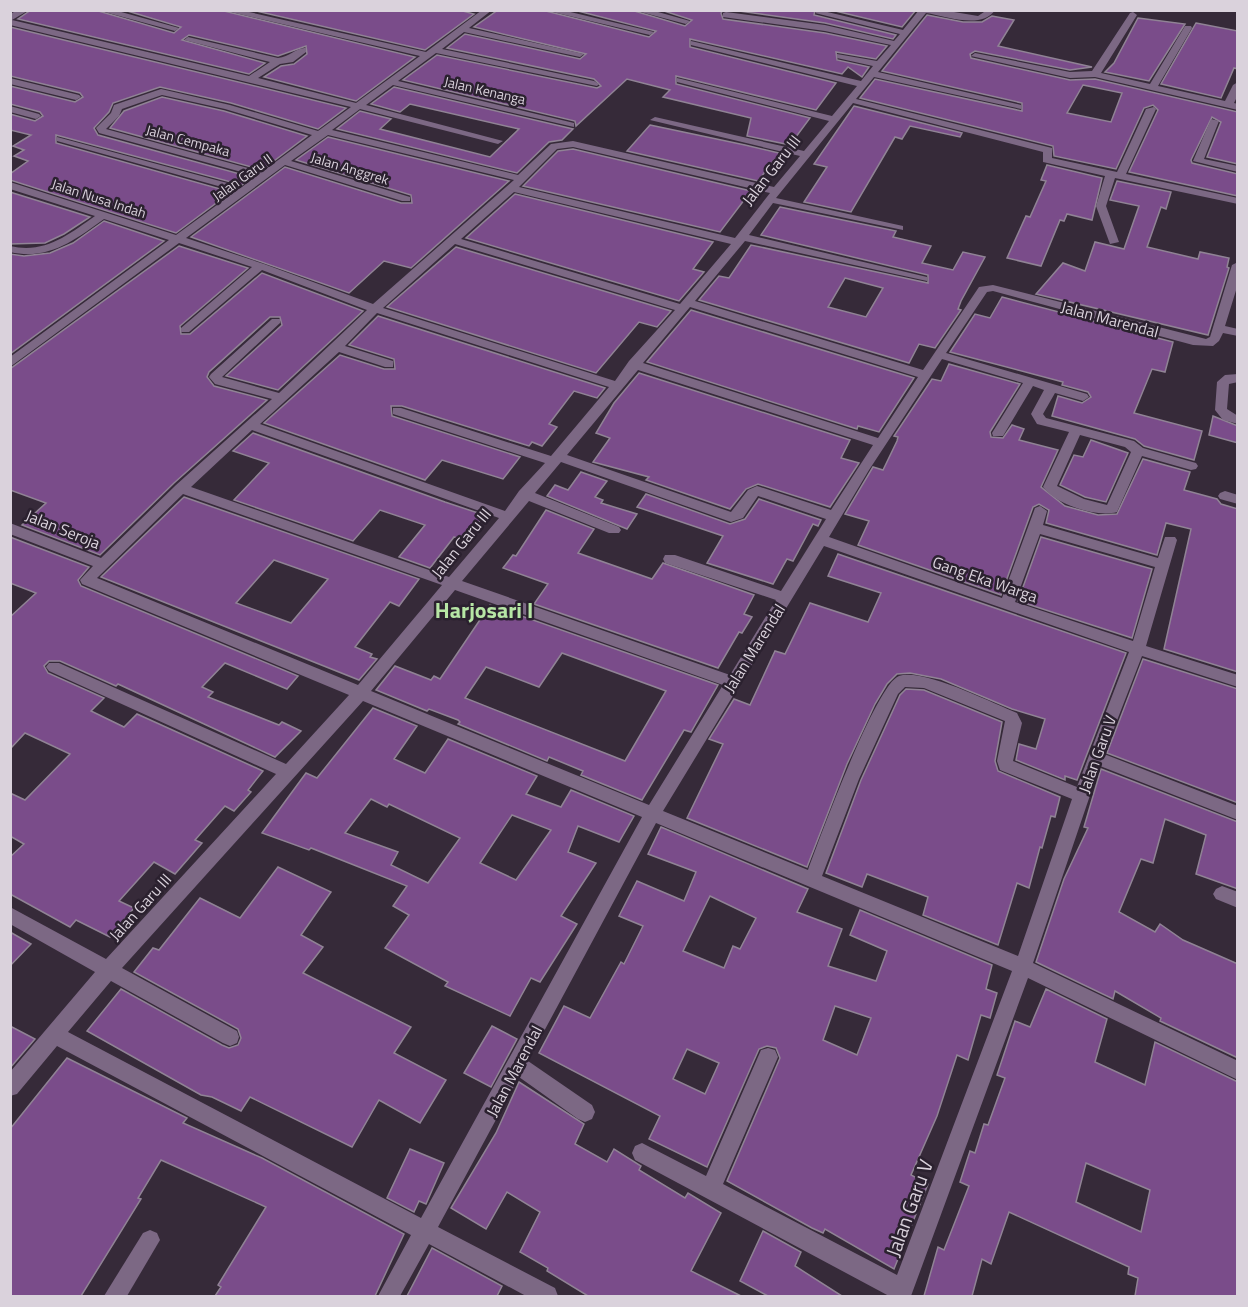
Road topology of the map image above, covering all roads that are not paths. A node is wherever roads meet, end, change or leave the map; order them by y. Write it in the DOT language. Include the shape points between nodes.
graph roads {
  1 [pos="25,10"];
  2 [pos="101,10"];
  3 [pos="226,10"];
  4 [pos="488,10"];
  5 [pos="548,10"];
  6 [pos="637,10"];
  7 [pos="924,10"];
  8 [pos="991,11"];
  9 [pos="819,13"];
  10 [pos="726,15"];
  11 [pos="1133,15"];
  12 [pos="10,20"];
  13 [pos="686,21"];
  14 [pos="175,28"];
  15 [pos="1188,28"];
  16 [pos="463,29"];
  17 [pos="650,32"];
  18 [pos="902,38"];
  19 [pos="188,40"];
  20 [pos="694,43"];
  21 [pos="222,48"];
  22 [pos="303,50"];
  23 [pos="433,52"];
  24 [pos="213,53"];
  25 [pos="580,54"];
  26 [pos="840,56"];
  27 [pos="975,56"];
  28 [pos="204,59"];
  29 [pos="278,61"];
  30 [pos="195,65"];
  31 [pos="873,74"];
  32 [pos="1095,74"];
  33 [pos="250,79"];
  34 [pos="680,80"];
  35 [pos="10,81"];
  36 [pos="393,82"];
  37 [pos="594,84"];
  38 [pos="1238,86"];
  39 [pos="1153,87"];
  40 [pos="76,98"];
  41 [pos="850,100"];
  42 [pos="1233,106"];
  43 [pos="358,107"];
  44 [pos="1018,107"];
  45 [pos="10,109"];
  46 [pos="1150,109"];
  47 [pos="36,116"];
  48 [pos="834,119"];
  49 [pos="655,120"];
  50 [pos="1214,121"];
  51 [pos="571,125"];
  52 [pos="325,133"];
  53 [pos="60,139"];
  54 [pos="498,141"];
  55 [pos="806,154"];
  56 [pos="285,162"];
  57 [pos="1238,169"];
  58 [pos="1115,175"];
  59 [pos="266,176"];
  60 [pos="521,179"];
  61 [pos="10,185"];
  62 [pos="512,188"];
  63 [pos="246,191"];
  64 [pos="773,195"];
  65 [pos="406,200"];
  66 [pos="1238,201"];
  67 [pos="104,214"];
  68 [pos="899,228"];
  69 [pos="178,239"];
  70 [pos="453,240"];
  71 [pos="740,240"];
  72 [pos="1114,242"];
  73 [pos="10,249"];
  74 [pos="1238,265"];
  75 [pos="260,267"];
  76 [pos="923,279"];
  77 [pos="684,305"];
  78 [pos="375,309"];
  79 [pos="276,321"];
  80 [pos="1218,328"];
  81 [pos="185,330"];
  82 [pos="1238,333"];
  83 [pos="337,347"];
  84 [pos="940,355"];
  85 [pos="10,363"];
  86 [pos="389,364"];
  87 [pos="633,364"];
  88 [pos="925,375"];
  89 [pos="1238,378"];
  90 [pos="1029,383"];
  91 [pos="615,386"];
  92 [pos="1051,388"];
  93 [pos="281,397"];
  94 [pos="1083,397"];
  95 [pos="397,411"];
  96 [pos="1238,420"];
  97 [pos="250,425"];
  98 [pos="1076,430"];
  99 [pos="998,433"];
  100 [pos="880,443"];
  101 [pos="1138,451"];
  102 [pos="555,459"];
  103 [pos="1191,466"];
  104 [pos="181,488"];
  105 [pos="524,494"];
  106 [pos="1040,511"];
  107 [pos="506,516"];
  108 [pos="836,517"];
  109 [pos="10,528"];
  110 [pos="1035,528"];
  111 [pos="614,530"];
  112 [pos="822,540"];
  113 [pos="1170,540"];
  114 [pos="670,559"];
  115 [pos="102,564"];
  116 [pos="1164,565"];
  117 [pos="450,584"];
  118 [pos="785,598"];
  119 [pos="1007,605"];
  120 [pos="1138,648"];
  121 [pos="54,668"];
  122 [pos="1238,681"];
  123 [pos="733,682"];
  124 [pos="361,692"];
  125 [pos="1095,757"];
  126 [pos="288,772"];
  127 [pos="1082,796"];
  128 [pos="1238,813"];
  129 [pos="652,815"];
  130 [pos="812,881"];
  131 [pos="10,915"];
  132 [pos="1023,967"];
  133 [pos="109,969"];
  134 [pos="54,1034"];
  135 [pos="230,1037"];
  136 [pos="768,1057"];
  137 [pos="518,1065"];
  138 [pos="1238,1071"];
  139 [pos="10,1086"];
  140 [pos="585,1112"];
  141 [pos="642,1154"];
  142 [pos="710,1190"];
  143 [pos="425,1233"];
  144 [pos="150,1240"];
  145 [pos="901,1293"];
  146 [pos="116,1296"];
  147 [pos="389,1296"];
  148 [pos="547,1296"];
  1 -- 12 [label="street"];
  2 -- 14 [label="street"];
  3 -- 23 [label="street"];
  4 -- 16 [label="street, Jalan Garu II"];
  5 -- 17 [label="street"];
  6 -- 13 [label="street"];
  7 -- 8 [label="street" via="978,19"];
  7 -- 18 [label="street, Jalan Garu III"];
  9 -- 18 [label="street"];
  10 -- 18 [label="street"];
  11 -- 32 [label="street"];
  12 -- 30 [label="street"];
  15 -- 39 [label="street"];
  16 -- 23 [label="street, Jalan Garu II"];
  16 -- 25 [label="street"];
  18 -- 31 [label="street, Jalan Garu III"];
  19 -- 21 [label="street"];
  20 -- 31 [label="street"];
  21 -- 24 [label="street"];
  21 -- 29 [label="street"];
  22 -- 29 [label="street" via="290,60"];
  23 -- 36 [label="street, Jalan Garu II"];
  23 -- 37 [label="street"];
  26 -- 31 [label="street"];
  27 -- 32 [label="street" via="1070,75"];
  28 -- 30 [label="street"];
  29 -- 33 [label="street"];
  30 -- 33 [label="street"];
  31 -- 41 [label="street, Jalan Garu III"];
  31 -- 44 [label="street"];
  32 -- 39 [label="street"];
  33 -- 43 [label="street"];
  34 -- 48 [label="street"];
  35 -- 40 [label="street"];
  36 -- 43 [label="street, Jalan Garu II"];
  36 -- 51 [label="street, Jalan Kenanga"];
  38 -- 42 [label="street"];
  39 -- 42 [label="street"];
  41 -- 48 [label="street, Jalan Garu III"];
  41 -- 58 [label="street" via="1044,149 1049,151 1047,160"];
  43 -- 52 [label="street, Jalan Garu II"];
  43 -- 54 [label="street"];
  45 -- 47 [label="street"];
  46 -- 58 [label="street"];
  48 -- 55 [label="street, Jalan Garu III"];
  49 -- 55 [label="street"];
  50 -- 57 [label="street" via="1198,161"];
  52 -- 56 [label="street, Jalan Garu II"];
  52 -- 59 [label="street, Jalan Cempaka" via="161,92 117,107 117,113 101,127 102,131"];
  52 -- 60 [label="street"];
  53 -- 63 [label="street"];
  55 -- 64 [label="street, Jalan Garu III"];
  56 -- 59 [label="street, Jalan Garu II"];
  56 -- 65 [label="street, Jalan Anggrek"];
  58 -- 66 [label="street"];
  58 -- 72 [label="street" via="1101,206"];
  59 -- 63 [label="street, Jalan Garu II"];
  60 -- 62 [label="street"];
  60 -- 64 [label="street" via="554,146 568,144"];
  61 -- 67 [label="street, Jalan Nusa Indah"];
  62 -- 70 [label="street"];
  62 -- 71 [label="street"];
  63 -- 69 [label="street, Jalan Garu II"];
  64 -- 68 [label="street"];
  64 -- 71 [label="street, Jalan Garu III"];
  67 -- 69 [label="street, Jalan Nusa Indah"];
  67 -- 73 [label="street" via="48,250 35,253"];
  69 -- 75 [label="street, Jalan Nusa Indah"];
  69 -- 85 [label="street, Jalan Garu II"];
  70 -- 77 [label="street"];
  70 -- 78 [label="street"];
  71 -- 76 [label="street"];
  71 -- 77 [label="street, Jalan Garu III"];
  74 -- 80 [label="street"];
  75 -- 78 [label="street, Jalan Nusa Indah"];
  75 -- 81 [label="street"];
  77 -- 87 [label="street, Jalan Garu III"];
  77 -- 88 [label="street"];
  78 -- 83 [label="street"];
  78 -- 91 [label="street, Jalan Nusa Indah"];
  79 -- 93 [label="street" via="215,377"];
  80 -- 82 [label="street"];
  80 -- 84 [label="street, Jalan Marendal" via="1212,341 1201,343 988,287"];
  83 -- 86 [label="street"];
  83 -- 93 [label="street"];
  84 -- 88 [label="street, Jalan Marendal"];
  84 -- 90 [label="street"];
  87 -- 91 [label="street, Jalan Garu III"];
  87 -- 100 [label="street"];
  88 -- 100 [label="street, Jalan Marendal"];
  89 -- 96 [label="street" via="1223,382 1221,410"];
  90 -- 92 [label="street"];
  90 -- 99 [label="street"];
  91 -- 102 [label="street, Jalan Garu III"];
  92 -- 94 [label="street"];
  92 -- 98 [label="street" via="1037,416 1047,423"];
  93 -- 97 [label="street"];
  95 -- 102 [label="street"];
  97 -- 104 [label="street"];
  97 -- 107 [label="street"];
  98 -- 101 [label="street" via="1129,444"];
  98 -- 101 [label="street" via="1050,487 1055,494 1103,510 1112,509"];
  100 -- 108 [label="street, Jalan Marendal"];
  101 -- 103 [label="street"];
  102 -- 105 [label="street, Jalan Garu III"];
  102 -- 108 [label="street" via="731,517 738,515 757,491"];
  104 -- 115 [label="street"];
  104 -- 117 [label="street"];
  105 -- 107 [label="street, Jalan Garu III"];
  105 -- 111 [label="street"];
  106 -- 110 [label="street"];
  107 -- 117 [label="street, Jalan Garu III"];
  108 -- 112 [label="street, Jalan Marendal"];
  109 -- 115 [label="street, Jalan Seroja"];
  110 -- 116 [label="street"];
  110 -- 119 [label="street"];
  112 -- 118 [label="street, Jalan Marendal"];
  112 -- 119 [label="street, Gang Eka Warga"];
  113 -- 116 [label="street, Jalan Garu V"];
  114 -- 118 [label="street"];
  115 -- 124 [label="street" via="88,578 89,582"];
  116 -- 120 [label="street, Jalan Garu V"];
  117 -- 123 [label="street"];
  117 -- 124 [label="street, Jalan Garu III"];
  118 -- 123 [label="street, Jalan Marendal"];
  119 -- 120 [label="street, Gang Eka Warga"];
  120 -- 122 [label="street, Gang Eka Warga"];
  120 -- 125 [label="street, Jalan Garu V"];
  121 -- 126 [label="street"];
  123 -- 129 [label="street, Jalan Marendal"];
  124 -- 126 [label="street, Jalan Garu III"];
  124 -- 129 [label="street"];
  125 -- 127 [label="street, Jalan Garu V"];
  125 -- 128 [label="street"];
  126 -- 133 [label="street, Jalan Garu III"];
  127 -- 130 [label="street" via="1006,765 1014,723 1011,717 925,682 902,681 891,690"];
  127 -- 132 [label="street, Jalan Garu V"];
  129 -- 130 [label="street"];
  129 -- 137 [label="street, Jalan Marendal"];
  130 -- 132 [label="street"];
  131 -- 133 [label="street"];
  132 -- 138 [label="street"];
  132 -- 145 [label="street, Jalan Garu V"];
  133 -- 134 [label="street, Jalan Garu III"];
  133 -- 135 [label="street"];
  134 -- 139 [label="street, Jalan Garu III"];
  134 -- 143 [label="street"];
  136 -- 142 [label="street"];
  137 -- 140 [label="street"];
  137 -- 143 [label="street, Jalan Marendal"];
  141 -- 142 [label="street"];
  142 -- 145 [label="street"];
  143 -- 147 [label="street, Jalan Marendal"];
  143 -- 148 [label="street"];
  144 -- 146 [label="street"];
}
